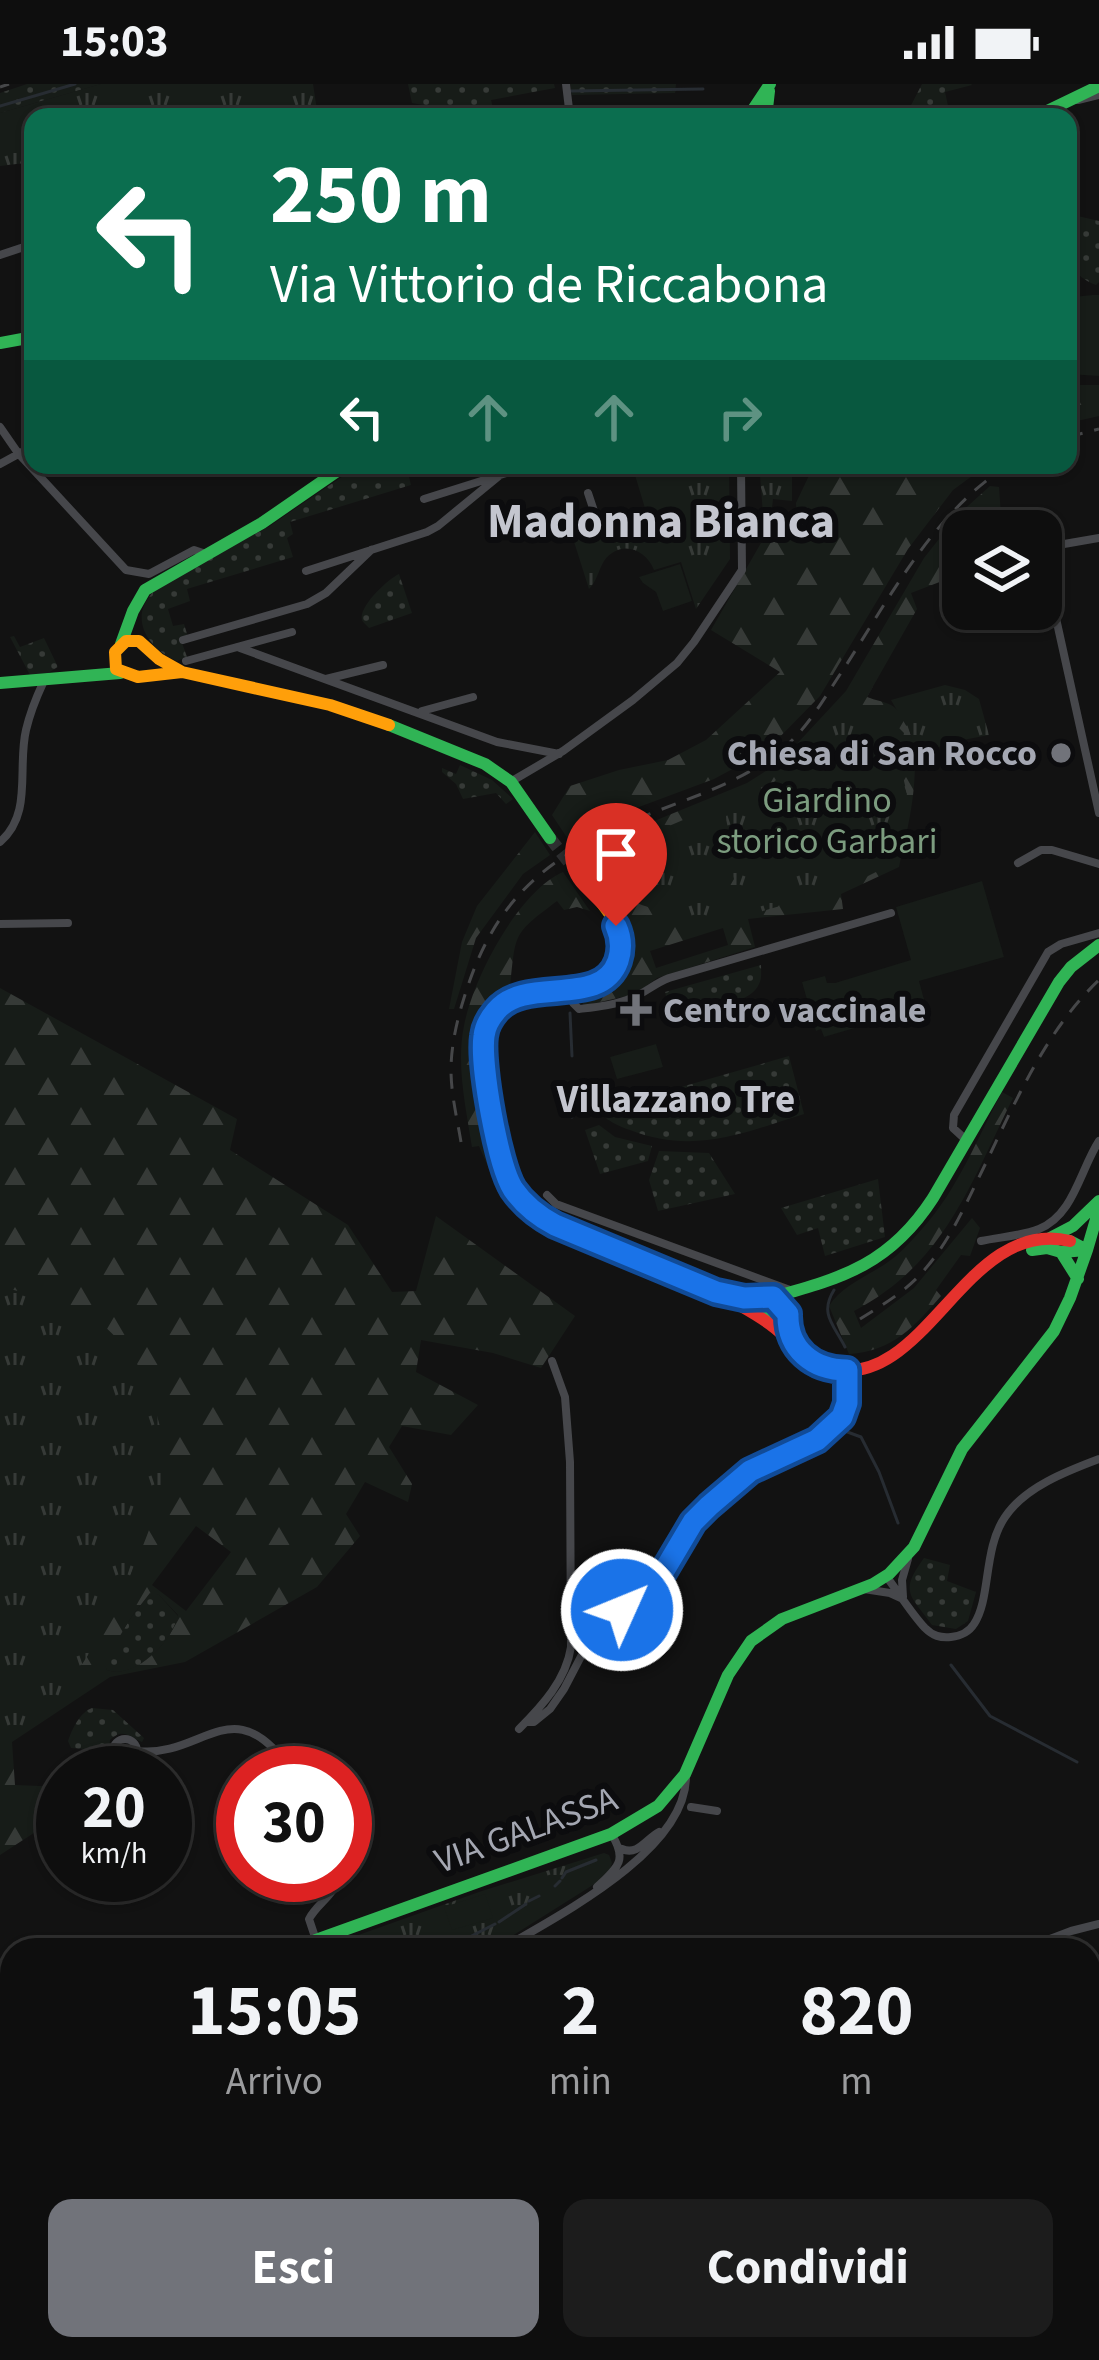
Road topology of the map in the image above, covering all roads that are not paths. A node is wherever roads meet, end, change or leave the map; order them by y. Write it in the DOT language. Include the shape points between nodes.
graph roads {
  1 [pos="1099,91"];
  2 [pos="1053,108"];
  3 [pos="0,427"];
  4 [pos="24,450"];
  5 [pos="18,453"];
  6 [pos="24,460"];
  7 [pos="0,464"];
  8 [pos="37,474"];
  9 [pos="333,474"];
  10 [pos="505,474"];
  11 [pos="741,474"];
  12 [pos="499,476"];
  13 [pos="588,493"];
  14 [pos="424,499"];
  15 [pos="594,511"];
  16 [pos="1099,538"];
  17 [pos="1062,544"];
  18 [pos="372,549"];
  19 [pos="207,555"];
  20 [pos="306,571"];
  21 [pos="133,611"];
  22 [pos="1061,630"];
  23 [pos="292,632"];
  24 [pos="183,640"];
  25 [pos="148,648"];
  26 [pos="240,648"];
  27 [pos="117,650"];
  28 [pos="383,665"];
  29 [pos="184,666"];
  30 [pos="120,674"];
  31 [pos="76,676"];
  32 [pos="142,676"];
  33 [pos="325,679"];
  34 [pos="0,683"];
  35 [pos="43,683"];
  36 [pos="472,698"];
  37 [pos="419,711"];
  38 [pos="559,754"];
  39 [pos="511,782"];
  40 [pos="1099,812"];
  41 [pos="550,838"];
  42 [pos="0,842"];
  43 [pos="1018,863"];
  44 [pos="1099,864"];
  45 [pos="577,873"];
  46 [pos="891,913"];
  47 [pos="68,922"];
  48 [pos="0,924"];
  49 [pos="1099,933"];
  50 [pos="1099,945"];
  51 [pos="572,989"];
  52 [pos="965,1139"];
  53 [pos="1099,1141"];
  54 [pos="547,1195"];
  55 [pos="1099,1205"];
  56 [pos="620,1228"];
  57 [pos="1049,1238"];
  58 [pos="981,1240"];
  59 [pos="612,1248"];
  60 [pos="1087,1250"];
  61 [pos="1061,1252"];
  62 [pos="1078,1279"];
  63 [pos="968,1284"];
  64 [pos="797,1290"];
  65 [pos="716,1292"];
  66 [pos="773,1297"];
  67 [pos="788,1314"];
  68 [pos="772,1326"];
  69 [pos="795,1348"];
  70 [pos="552,1361"];
  71 [pos="847,1370"];
  72 [pos="1099,1459"];
  73 [pos="908,1557"];
  74 [pos="886,1576"];
  75 [pos="863,1589"];
  76 [pos="903,1598"];
  77 [pos="176,1746"];
  78 [pos="272,1746"];
  79 [pos="686,1777"];
  80 [pos="690,1808"];
  81 [pos="717,1811"];
  82 [pos="666,1829"];
  83 [pos="611,1834"];
  84 [pos="620,1849"];
  85 [pos="580,1901"];
  86 [pos="325,1902"];
  87 [pos="1099,1924"];
  88 [pos="315,1938"];
  89 [pos="322,1938"];
  90 [pos="520,1938"];
  91 [pos="1053,1938"];
  1 -- 2 [label="main road"];
  3 -- 5 [label="street"];
  4 -- 5 [label="street"];
  5 -- 6 [label="street"];
  5 -- 7 [label="street"];
  8 -- 19 [label="street" via="126,570 149,574 194,550"];
  9 -- 19 [label="main road"];
  10 -- 12 [label="street"];
  11 -- 38 [label="street" via="742,570 677,663"];
  12 -- 14 [label="street"];
  12 -- 18 [label="street" via="438,526"];
  13 -- 15 [label="street"];
  16 -- 17 [label="street"];
  18 -- 20 [label="street"];
  18 -- 24 [label="street" via="307,604"];
  19 -- 21 [label="main road" via="146,590"];
  21 -- 25 [label="main road"];
  21 -- 27 [label="main road"];
  22 -- 40 [label="street"];
  23 -- 26 [label="street"];
  25 -- 27 [label="main road" via="133,640"];
  25 -- 29 [label="main road"];
  25 -- 32 [label="main road" via="151,663"];
  26 -- 29 [label="street"];
  26 -- 33 [label="street"];
  27 -- 30 [label="main road"];
  27 -- 31 [label="main road"];
  28 -- 33 [label="street"];
  29 -- 32 [label="main road"];
  29 -- 39 [label="main road" via="374,719"];
  30 -- 31 [label="main road"];
  30 -- 32 [label="main road"];
  31 -- 35 [label="main road"];
  33 -- 37 [label="street"];
  34 -- 35 [label="main road"];
  35 -- 42 [label="street" via="25,733 20,814"];
  36 -- 37 [label="street"];
  37 -- 38 [label="street" via="497,742"];
  38 -- 39 [label="street"];
  39 -- 41 [label="main road"];
  43 -- 44 [label="street" via="1052,850"];
  45 -- 51 [label="main road" via="621,942 608,977"];
  46 -- 51 [label="street" via="669,978 633,998 579,1009"];
  47 -- 48 [label="street"];
  49 -- 52 [label="street" via="1054,947 1035,970 953,1115"];
  50 -- 52 [label="main road" via="1059,982"];
  51 -- 59 [label="main road" via="502,1005 484,1035 485,1068 504,1172 520,1199 555,1225"];
  52 -- 64 [label="main road" via="899,1243 859,1269"];
  53 -- 58 [label="street" via="1052,1222"];
  54 -- 56 [label="street"];
  55 -- 57 [label="main road"];
  55 -- 60 [label="main road, VIA GALASSA"];
  56 -- 59 [label="street"];
  56 -- 64 [label="street"];
  57 -- 60 [label="main road"];
  57 -- 63 [label="main road" via="999,1256"];
  59 -- 65 [label="main road"];
  60 -- 61 [label="main road"];
  60 -- 62 [label="main road, VIA GALASSA"];
  61 -- 62 [label="main road"];
  61 -- 63 [label="main road" via="1017,1255"];
  62 -- 73 [label="main road, VIA GALASSA" via="1048,1340 959,1454"];
  63 -- 71 [label="main road" via="900,1351"];
  64 -- 66 [label="main road"];
  64 -- 67 [label="main road"];
  65 -- 66 [label="main road"];
  65 -- 68 [label="main road"];
  66 -- 67 [label="main road"];
  66 -- 68 [label="main road" via="765,1306"];
  67 -- 69 [label="main road"];
  68 -- 69 [label="main road"];
  69 -- 71 [label="main road" via="823,1367"];
  70 -- 71 [label="street" via="565,1397 570,1462 572,1647 564,1673 523,1725 557,1699 599,1622 652,1591 709,1506 750,1471 817,1440 842,1417"];
  72 -- 76 [label="street" via="1051,1480 1004,1517 970,1630 935,1636"];
  73 -- 74 [label="main road, VIA GALASSA"];
  73 -- 76 [label="street"];
  74 -- 75 [label="main road, VIA GALASSA"];
  74 -- 76 [label="street"];
  75 -- 76 [label="street"];
  75 -- 79 [label="main road, VIA GALASSA" via="775,1623 748,1644"];
  77 -- 78 [label="street" via="240,1730"];
  79 -- 80 [label="street"];
  79 -- 83 [label="main road, VIA GALASSA" via="641,1820"];
  80 -- 81 [label="street"];
  80 -- 82 [label="street"];
  82 -- 84 [label="street" via="636,1850"];
  82 -- 85 [label="street"];
  83 -- 84 [label="street"];
  83 -- 89 [label="main road, VIA GALASSA"];
  84 -- 85 [label="street" via="617,1867"];
  85 -- 90 [label="street"];
  86 -- 88 [label="street" via="309,1919"];
  87 -- 91 [label="street"];
}
